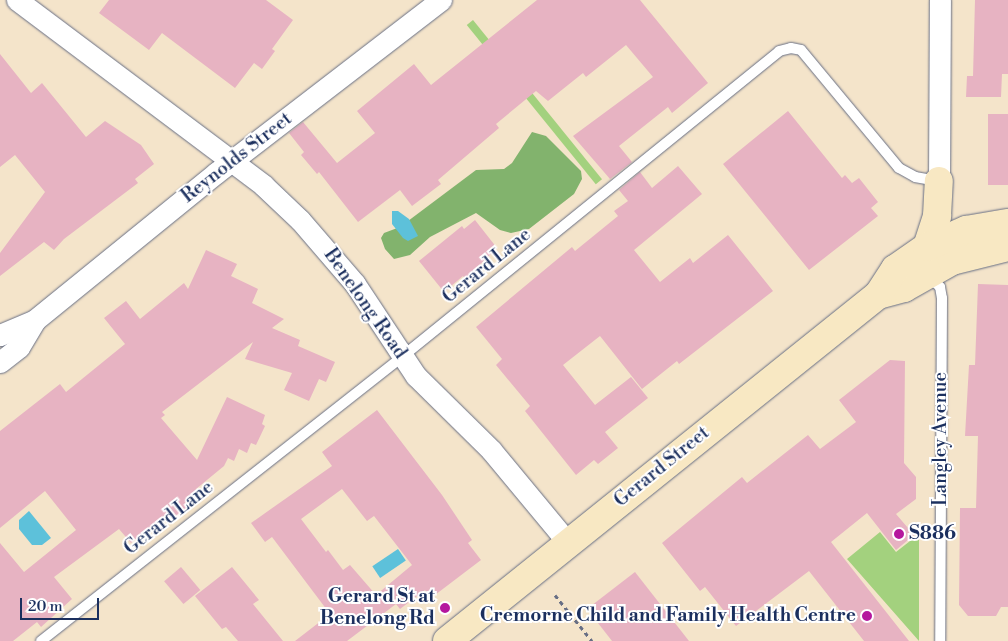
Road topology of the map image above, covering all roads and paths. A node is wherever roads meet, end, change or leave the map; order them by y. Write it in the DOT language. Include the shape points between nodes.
graph roads {
  1 [pos="17,0"];
  2 [pos="441,0"];
  3 [pos="940,0"];
  4 [pos="232,162"];
  5 [pos="939,181"];
  6 [pos="1008,223"];
  7 [pos="927,247"];
  8 [pos="1008,247"];
  9 [pos="925,276"];
  10 [pos="878,296"];
  11 [pos="35,320"];
  12 [pos="0,335"];
  13 [pos="403,356"];
  14 [pos="0,362"];
  15 [pos="569,544"];
  16 [pos="555,595"];
  17 [pos="41,641"];
  18 [pos="447,641"];
  19 [pos="592,641"];
  20 [pos="940,641"];
  1 -- 4 [label="street, Benelong Road"];
  2 -- 4 [label="street, Reynolds Street"];
  3 -- 5 [label="street"];
  4 -- 11 [label="street, Reynolds Street"];
  4 -- 13 [label="street, Benelong Road" via="263,185 328,250"];
  5 -- 7 [label="main road" via="937,216"];
  5 -- 13 [label="lane, Gerard Lane" via="915,177 899,168 806,55 797,49 786,48"];
  6 -- 7 [label="main road, Gerard Street" via="966,230"];
  7 -- 10 [label="main road, Gerard Street" via="895,269"];
  8 -- 9 [label="main road, Gerard Street" via="971,254"];
  9 -- 10 [label="main road, Gerard Street" via="904,288"];
  9 -- 20 [label="lane, Langley Avenue" via="937,283 942,298"];
  10 -- 15 [label="main road, Gerard Street"];
  11 -- 12 [label="street, Reynolds Street"];
  11 -- 14 [label="street, Reynolds Street" via="19,347"];
  13 -- 15 [label="street, Benelong Road" via="416,376 491,450"];
  13 -- 17 [label="lane, Gerard Lane"];
  15 -- 18 [label="main road, Gerard Street"];
  16 -- 19 [label="path"];
}
